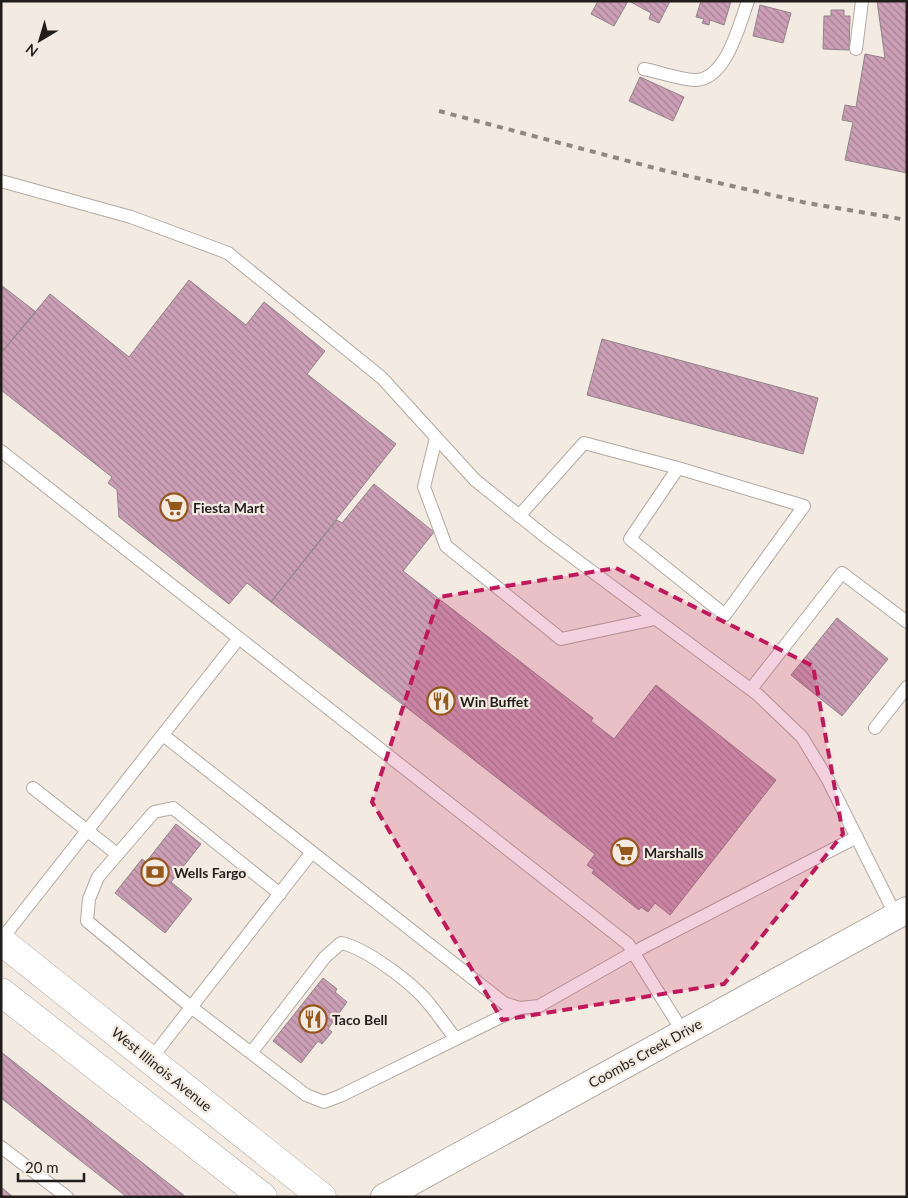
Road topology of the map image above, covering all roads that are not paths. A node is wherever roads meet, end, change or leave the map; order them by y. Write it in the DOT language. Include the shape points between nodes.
graph roads {
  1 [pos="748,1"];
  2 [pos="862,1"];
  3 [pos="856,49"];
  4 [pos="644,69"];
  5 [pos="1,181"];
  6 [pos="436,438"];
  7 [pos="1,451"];
  8 [pos="678,468"];
  9 [pos="519,516"];
  10 [pos="656,619"];
  11 [pos="907,622"];
  12 [pos="240,638"];
  13 [pos="907,687"];
  14 [pos="751,689"];
  15 [pos="875,728"];
  16 [pos="163,735"];
  17 [pos="33,788"];
  18 [pos="87,831"];
  19 [pos="857,837"];
  20 [pos="312,852"];
  21 [pos="117,854"];
  22 [pos="280,894"];
  23 [pos="902,913"];
  24 [pos="1,940"];
  25 [pos="634,952"];
  26 [pos="1,992"];
  27 [pos="191,1007"];
  28 [pos="519,1008"];
  29 [pos="683,1032"];
  30 [pos="456,1039"];
  31 [pos="251,1053"];
  32 [pos="150,1060"];
  33 [pos="1,1147"];
  34 [pos="66,1197"];
  35 [pos="263,1197"];
  36 [pos="322,1197"];
  37 [pos="384,1197"];
  1 -- 4 [label="lane" via="728,54 705,78 694,80"];
  2 -- 3 [label="lane"];
  5 -- 6 [label="lane" via="131,217 228,253 382,378"];
  6 -- 9 [label="lane" via="475,480"];
  6 -- 10 [label="lane" via="424,487 446,546 560,639"];
  7 -- 12 [label="lane"];
  8 -- 8 [label="lane" via="804,506 725,615 630,539"];
  8 -- 9 [label="lane" via="584,443"];
  9 -- 10 [label="lane"];
  10 -- 14 [label="lane"];
  11 -- 14 [label="lane" via="842,573"];
  12 -- 16 [label="lane"];
  12 -- 25 [label="lane" via="628,944"];
  13 -- 15 [label="lane"];
  14 -- 19 [label="lane" via="802,738"];
  16 -- 18 [label="lane"];
  16 -- 20 [label="lane"];
  17 -- 18 [label="lane"];
  18 -- 21 [label="lane"];
  18 -- 24 [label="lane"];
  19 -- 23 [label="lane"];
  19 -- 25 [label="lane"];
  20 -- 22 [label="lane"];
  20 -- 28 [label="lane" via="504,1003"];
  21 -- 22 [label="lane" via="154,812 173,808"];
  21 -- 27 [label="lane" via="98,877 89,899 87,921"];
  22 -- 27 [label="lane"];
  23 -- 29 [label="street, Coombs Creek Drive"];
  24 -- 32 [label="main road, West Illinois Avenue"];
  25 -- 28 [label="lane" via="539,1006"];
  25 -- 29 [label="lane"];
  26 -- 35 [label="main road"];
  27 -- 31 [label="lane"];
  27 -- 32 [label="lane"];
  28 -- 30 [label="lane"];
  29 -- 37 [label="street, Coombs Creek Drive"];
  30 -- 31 [label="lane" via="324,1102 306,1095"];
  30 -- 31 [label="lane" via="430,1004 413,989 378,960 354,946 341,943 325,957"];
  32 -- 36 [label="main road, West Illinois Avenue"];
  33 -- 34 [label="lane"];
}
